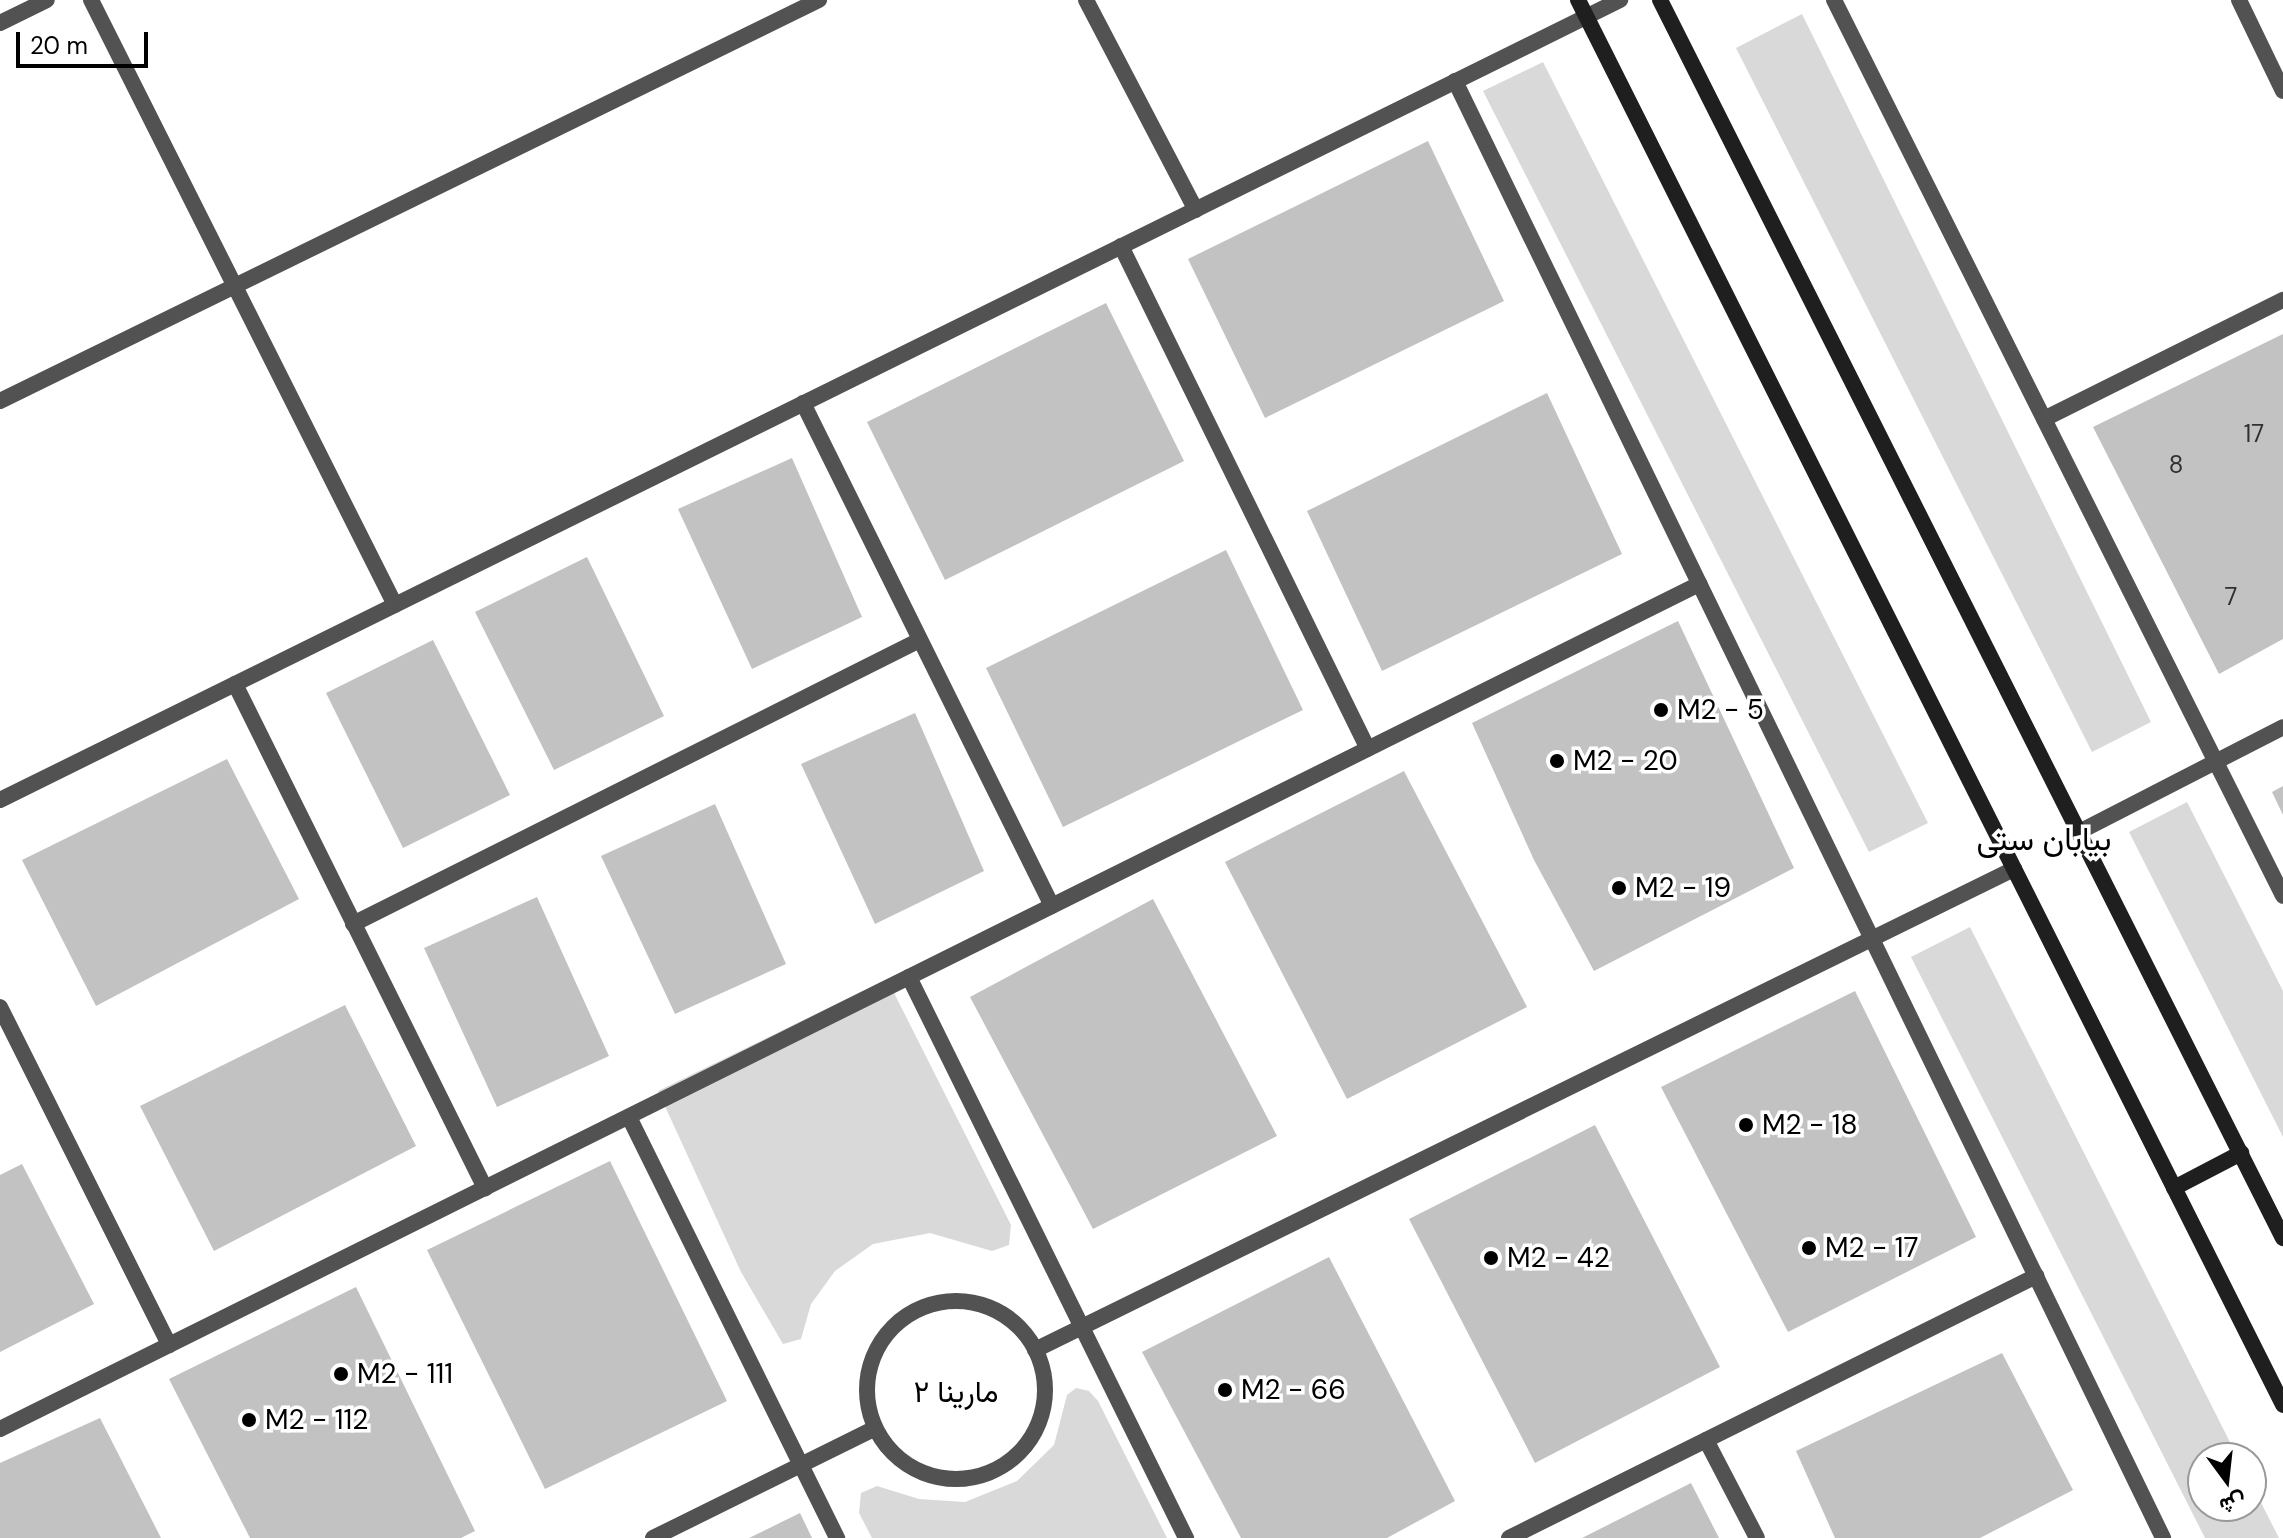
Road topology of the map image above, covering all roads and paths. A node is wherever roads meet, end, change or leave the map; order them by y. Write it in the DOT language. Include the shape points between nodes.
graph roads {
  1 [pos="47,0"];
  2 [pos="91,0"];
  3 [pos="819,0"];
  4 [pos="1086,0"];
  5 [pos="1578,0"];
  6 [pos="1620,0"];
  7 [pos="1660,0"];
  8 [pos="1834,0"];
  9 [pos="2239,0"];
  10 [pos="1586,17"];
  11 [pos="0,23"];
  12 [pos="1455,81"];
  13 [pos="2283,91"];
  14 [pos="1196,210"];
  15 [pos="1121,246"];
  16 [pos="236,286"];
  17 [pos="2283,300"];
  18 [pos="0,401"];
  19 [pos="803,403"];
  20 [pos="2044,419"];
  21 [pos="1699,584"];
  22 [pos="395,605"];
  23 [pos="918,641"];
  24 [pos="235,684"];
  25 [pos="2283,727"];
  26 [pos="1368,749"];
  27 [pos="2216,762"];
  28 [pos="0,800"];
  29 [pos="2079,832"];
  30 [pos="2014,869"];
  31 [pos="2283,896"];
  32 [pos="1052,906"];
  33 [pos="353,924"];
  34 [pos="1872,939"];
  35 [pos="909,977"];
  36 [pos="0,1007"];
  37 [pos="629,1117"];
  38 [pos="2241,1153"];
  39 [pos="485,1188"];
  40 [pos="2174,1188"];
  41 [pos="2283,1238"];
  42 [pos="2036,1276"];
  43 [pos="1083,1327"];
  44 [pos="169,1345"];
  45 [pos="1035,1350"];
  46 [pos="2283,1405"];
  47 [pos="0,1429"];
  48 [pos="874,1429"];
  49 [pos="1706,1440"];
  50 [pos="802,1465"];
  51 [pos="653,1538"];
  52 [pos="837,1538"];
  53 [pos="1186,1538"];
  54 [pos="1509,1538"];
  55 [pos="1757,1538"];
  56 [pos="2163,1538"];
  1 -- 11 [label="street"];
  2 -- 16 [label="street"];
  3 -- 16 [label="street"];
  4 -- 14 [label="street"];
  5 -- 10 [label="street"];
  6 -- 10 [label="street"];
  7 -- 29 [label="street"];
  8 -- 20 [label="street"];
  9 -- 13 [label="street"];
  10 -- 12 [label="street"];
  10 -- 30 [label="street"];
  12 -- 14 [label="street"];
  12 -- 21 [label="street"];
  14 -- 15 [label="street"];
  15 -- 19 [label="street"];
  15 -- 26 [label="street"];
  16 -- 18 [label="street"];
  16 -- 22 [label="street"];
  17 -- 20 [label="street"];
  19 -- 22 [label="street"];
  19 -- 23 [label="street"];
  20 -- 27 [label="street"];
  21 -- 26 [label="street"];
  21 -- 34 [label="street"];
  22 -- 24 [label="street"];
  23 -- 32 [label="street"];
  23 -- 33 [label="street"];
  24 -- 28 [label="street"];
  24 -- 33 [label="street"];
  25 -- 27 [label="street"];
  26 -- 32 [label="street"];
  27 -- 29 [label="street"];
  27 -- 31 [label="street"];
  29 -- 38 [label="street"];
  30 -- 34 [label="street"];
  30 -- 40 [label="street"];
  32 -- 35 [label="street"];
  33 -- 39 [label="street"];
  34 -- 42 [label="street"];
  34 -- 43 [label="street"];
  35 -- 37 [label="street"];
  35 -- 43 [label="street"];
  36 -- 44 [label="street"];
  37 -- 39 [label="street"];
  37 -- 50 [label="street"];
  38 -- 40 [label="street"];
  38 -- 41 [label="street"];
  39 -- 44 [label="street"];
  40 -- 46 [label="street"];
  42 -- 49 [label="street"];
  42 -- 56 [label="street"];
  43 -- 45 [label="street"];
  43 -- 53 [label="street"];
  44 -- 47 [label="street"];
  45 -- 48 [label="street" via="1001,1312 974,1302 918,1308 894,1324 872,1360 867,1402"];
  45 -- 48 [label="street" via="1046,1388 1041,1418 1027,1445 1004,1466 945,1479 916,1470 891,1453"];
  48 -- 50 [label="street"];
  49 -- 54 [label="street"];
  49 -- 55 [label="street"];
  50 -- 51 [label="street"];
  50 -- 52 [label="street"];
}
